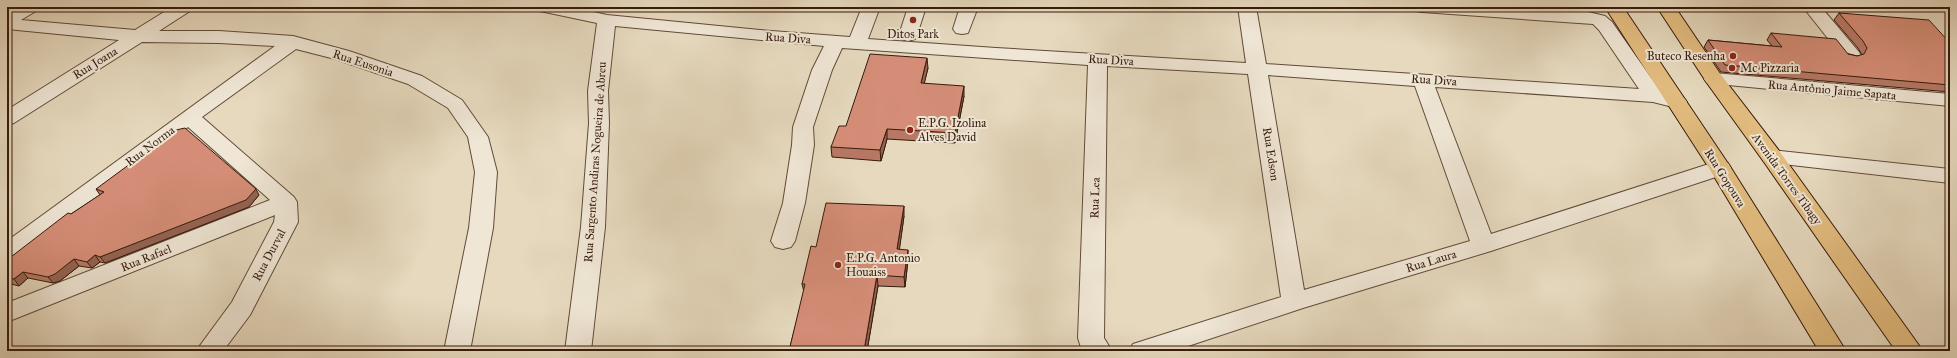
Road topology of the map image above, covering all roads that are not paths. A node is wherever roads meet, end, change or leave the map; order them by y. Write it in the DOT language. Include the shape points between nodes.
graph roads {
  1 [pos="30,7"];
  2 [pos="184,7"];
  3 [pos="546,7"];
  4 [pos="871,7"];
  5 [pos="918,7"];
  6 [pos="969,7"];
  7 [pos="1247,7"];
  8 [pos="1422,7"];
  9 [pos="1614,7"];
  10 [pos="1666,7"];
  11 [pos="1812,7"];
  12 [pos="7,20"];
  13 [pos="607,20"];
  14 [pos="7,24"];
  15 [pos="962,29"];
  16 [pos="908,35"];
  17 [pos="138,36"];
  18 [pos="293,42"];
  19 [pos="836,42"];
  20 [pos="857,43"];
  21 [pos="1852,56"];
  22 [pos="1098,59"];
  23 [pos="1258,68"];
  24 [pos="1714,79"];
  25 [pos="1423,80"];
  26 [pos="1654,96"];
  27 [pos="1950,100"];
  28 [pos="1677,102"];
  29 [pos="189,117"];
  30 [pos="7,119"];
  31 [pos="1772,157"];
  32 [pos="1720,168"];
  33 [pos="1950,176"];
  34 [pos="286,202"];
  35 [pos="783,241"];
  36 [pos="1483,245"];
  37 [pos="7,253"];
  38 [pos="1294,302"];
  39 [pos="8,312"];
  40 [pos="1095,344"];
  41 [pos="209,351"];
  42 [pos="457,351"];
  43 [pos="578,351"];
  44 [pos="1142,351"];
  45 [pos="1832,351"];
  46 [pos="1910,351"];
  1 -- 12 [label="street"];
  2 -- 17 [label="street, Rua Joana"];
  3 -- 13 [label="street, Rua Diva"];
  4 -- 20 [label="street"];
  5 -- 16 [label="street"];
  6 -- 15 [label="street"];
  7 -- 23 [label="street, Rua Edson"];
  8 -- 26 [label="street" via="1588,17 1599,20 1606,26"];
  9 -- 28 [label="main road, Rua Gopouva"];
  10 -- 24 [label="main road, Avenida Torres Tibagy"];
  11 -- 21 [label="street"];
  13 -- 19 [label="street, Rua Diva"];
  13 -- 43 [label="street, Rua Sargento Andiras Nogueira de Abreu" via="598,91 599,123 593,227"];
  14 -- 17 [label="street, Rua Eusonia"];
  17 -- 18 [label="street, Rua Eusonia" via="219,37"];
  17 -- 30 [label="street, Rua Joana"];
  18 -- 29 [label="street, Rua Norma"];
  18 -- 42 [label="street, Rua Eusonia" via="342,55 415,80 455,104 478,137 486,172 481,228"];
  19 -- 20 [label="street, Rua Diva"];
  19 -- 35 [label="street" via="822,70 803,126 803,146 794,203"];
  20 -- 22 [label="street, Rua Diva"];
  22 -- 23 [label="street, Rua Diva"];
  22 -- 40 [label="street, Rua Lea"];
  23 -- 25 [label="street, Rua Diva"];
  23 -- 38 [label="street, Rua Edson"];
  24 -- 27 [label="street, Rua Antônio Jaime Sapata"];
  24 -- 31 [label="main road, Avenida Torres Tibagy"];
  25 -- 26 [label="street, Rua Diva"];
  25 -- 36 [label="street"];
  26 -- 28 [label="street, Rua Diva"];
  28 -- 32 [label="main road, Rua Gopouva"];
  29 -- 34 [label="street"];
  29 -- 37 [label="street, Rua Norma"];
  31 -- 33 [label="street"];
  31 -- 46 [label="main road, Avenida Torres Tibagy"];
  32 -- 36 [label="street, Rua Laura"];
  32 -- 45 [label="main road, Rua Gopouva"];
  34 -- 39 [label="street, Rua Rafael"];
  34 -- 41 [label="street, Rua Durval" via="286,222 241,308"];
  36 -- 38 [label="street, Rua Laura"];
  38 -- 44 [label="street, Rua Laura"];
}
